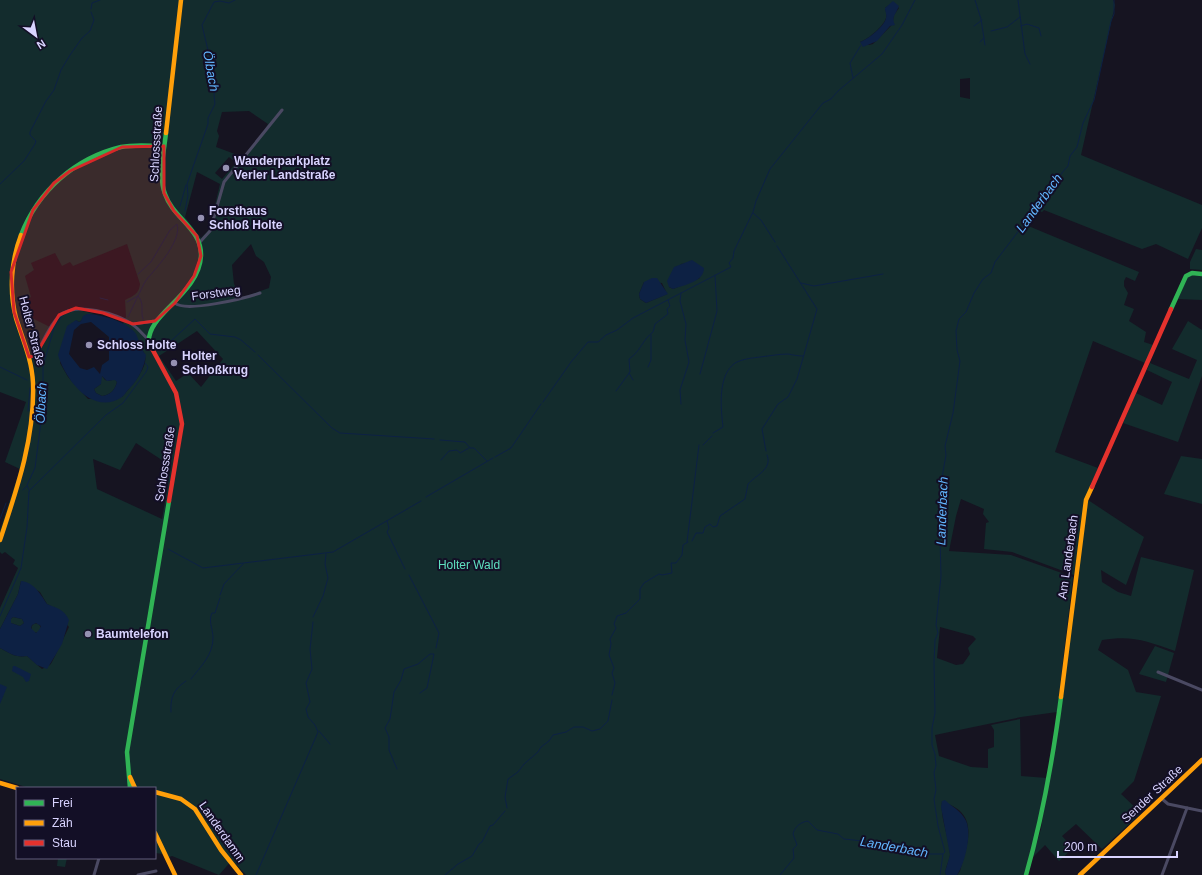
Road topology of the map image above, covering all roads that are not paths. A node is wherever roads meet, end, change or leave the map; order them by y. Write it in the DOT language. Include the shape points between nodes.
graph roads {
  1 [pos="181,0"];
  2 [pos="282,110"];
  3 [pos="164,146"];
  4 [pos="200,242"];
  5 [pos="1202,274"];
  6 [pos="260,294"];
  7 [pos="175,303"];
  8 [pos="155,321"];
  9 [pos="133,324"];
  10 [pos="149,340"];
  11 [pos="29,358"];
  12 [pos="0,540"];
  13 [pos="1158,672"];
  14 [pos="1202,690"];
  15 [pos="1202,760"];
  16 [pos="128,774"];
  17 [pos="0,783"];
  18 [pos="130,787"];
  19 [pos="134,787"];
  20 [pos="16,788"];
  21 [pos="156,792"];
  22 [pos="164,793"];
  23 [pos="156,795"];
  24 [pos="1161,798"];
  25 [pos="1187,808"];
  26 [pos="1202,811"];
  27 [pos="156,835"];
  28 [pos="99,859"];
  29 [pos="156,871"];
  30 [pos="94,875"];
  31 [pos="138,875"];
  32 [pos="175,875"];
  33 [pos="241,875"];
  34 [pos="1026,875"];
  35 [pos="1080,875"];
  36 [pos="1162,875"];
  1 -- 3 [label="main road, Schlossstraße"];
  2 -- 4 [label="street" via="224,182 210,231"];
  3 -- 4 [label="main road, Schlossstraße" via="164,193 171,206"];
  3 -- 11 [label="main road, Holter Straße" via="122,147 86,161 54,183 32,210 16,250 11,272 14,312"];
  4 -- 7 [label="main road" via="201,256 198,269 186,291"];
  5 -- 34 [label="main road, Am Landerbach" via="1192,273 1186,276 1086,500 1053,757"];
  6 -- 7 [label="street, Forstweg" via="191,306 179,306"];
  7 -- 8 [label="main road"];
  8 -- 9 [label="street"];
  8 -- 10 [label="main road" via="151,327"];
  9 -- 10 [label="street"];
  9 -- 11 [label="street" via="103,313 76,308 60,315 35,356"];
  10 -- 16 [label="main road, Schlossstraße" via="154,354 176,391 182,424 129,745"];
  11 -- 12 [label="main road, Holter Straße" via="33,390 26,460"];
  13 -- 14 [label="street"];
  15 -- 24 [label="main road, Sender Straße"];
  16 -- 18 [label="main road, Schlossstraße"];
  16 -- 19 [label="main road, Schlossstraße"];
  17 -- 20 [label="main road"];
  21 -- 22 [label="main road, Landerdamm"];
  22 -- 23 [label="main road"];
  22 -- 33 [label="main road, Landerdamm" via="182,799 195,809 221,850"];
  24 -- 25 [label="street" via="1168,804"];
  24 -- 35 [label="main road, Sender Straße"];
  25 -- 26 [label="street"];
  25 -- 36 [label="street"];
  27 -- 32 [label="main road"];
  28 -- 30 [label="street"];
  29 -- 31 [label="street"];
}
